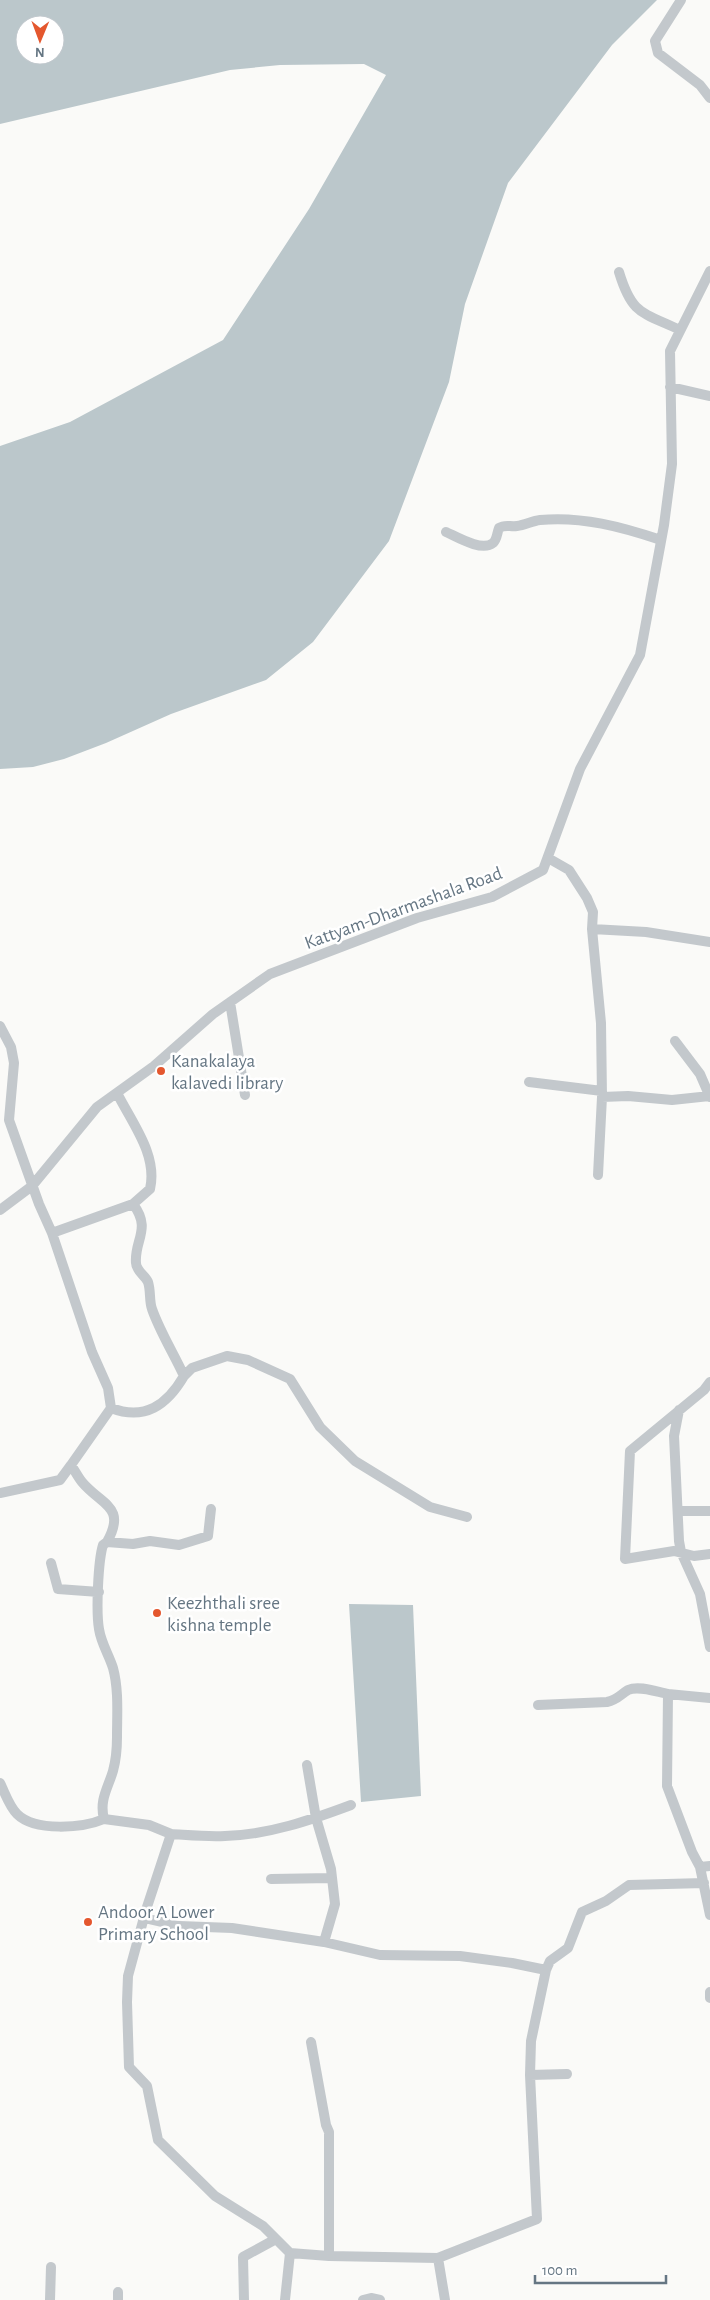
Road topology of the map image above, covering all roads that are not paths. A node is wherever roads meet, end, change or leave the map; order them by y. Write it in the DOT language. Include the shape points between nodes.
graph roads {
  1 [pos="681,0"];
  2 [pos="710,98"];
  3 [pos="710,271"];
  4 [pos="619,272"];
  5 [pos="680,330"];
  6 [pos="670,387"];
  7 [pos="710,396"];
  8 [pos="446,532"];
  9 [pos="661,540"];
  10 [pos="548,858"];
  11 [pos="592,929"];
  12 [pos="710,942"];
  13 [pos="230,1002"];
  14 [pos="0,1026"];
  15 [pos="675,1041"];
  16 [pos="529,1082"];
  17 [pos="709,1090"];
  18 [pos="117,1094"];
  19 [pos="602,1094"];
  20 [pos="246,1095"];
  21 [pos="598,1175"];
  22 [pos="32,1186"];
  23 [pos="132,1204"];
  24 [pos="0,1210"];
  25 [pos="52,1233"];
  26 [pos="184,1376"];
  27 [pos="710,1382"];
  28 [pos="111,1408"];
  29 [pos="679,1410"];
  30 [pos="71,1465"];
  31 [pos="0,1492"];
  32 [pos="211,1509"];
  33 [pos="678,1511"];
  34 [pos="710,1511"];
  35 [pos="467,1517"];
  36 [pos="108,1542"];
  37 [pos="681,1552"];
  38 [pos="710,1554"];
  39 [pos="51,1564"];
  40 [pos="99,1592"];
  41 [pos="710,1647"];
  42 [pos="668,1694"];
  43 [pos="710,1698"];
  44 [pos="538,1705"];
  45 [pos="307,1765"];
  46 [pos="0,1783"];
  47 [pos="351,1805"];
  48 [pos="104,1818"];
  49 [pos="316,1818"];
  50 [pos="171,1834"];
  51 [pos="705,1866"];
  52 [pos="271,1878"];
  53 [pos="332,1878"];
  54 [pos="704,1883"];
  55 [pos="710,1915"];
  56 [pos="144,1918"];
  57 [pos="324,1942"];
  58 [pos="546,1970"];
  59 [pos="710,1992"];
  60 [pos="710,1998"];
  61 [pos="311,2042"];
  62 [pos="568,2074"];
  63 [pos="530,2075"];
  64 [pos="276,2239"];
  65 [pos="290,2253"];
  66 [pos="329,2256"];
  67 [pos="438,2258"];
  68 [pos="51,2267"];
  69 [pos="50,2300"];
  70 [pos="244,2300"];
  71 [pos="285,2300"];
  72 [pos="363,2300"];
  73 [pos="380,2300"];
  74 [pos="445,2300"];
  1 -- 2 [label="street" via="655,40 658,53 700,85"];
  3 -- 5 [label="street, Kattyam-Dharmashala Road"];
  4 -- 5 [label="street" via="631,304"];
  5 -- 6 [label="street, Kattyam-Dharmashala Road" via="670,352"];
  6 -- 7 [label="street"];
  6 -- 9 [label="street, Kattyam-Dharmashala Road" via="672,464"];
  8 -- 9 [label="street" via="484,546 492,544 499,528 504,525 566,519 617,526"];
  9 -- 10 [label="street, Kattyam-Dharmashala Road" via="640,654 580,769"];
  10 -- 11 [label="street" via="569,870 577,882 593,912"];
  10 -- 13 [label="street, Kattyam-Dharmashala Road" via="543,870 492,897 417,918 270,974"];
  11 -- 12 [label="street" via="646,932"];
  11 -- 19 [label="street" via="600,1004"];
  13 -- 18 [label="street, Kattyam-Dharmashala Road"];
  13 -- 20 [label="street"];
  14 -- 22 [label="street" via="11,1047 14,1063 9,1120"];
  15 -- 17 [label="street"];
  16 -- 19 [label="street"];
  17 -- 19 [label="street" via="672,1100"];
  18 -- 22 [label="street, Kattyam-Dharmashala Road" via="97,1108"];
  18 -- 23 [label="street" via="146,1150 152,1170 150,1189"];
  19 -- 21 [label="street"];
  22 -- 24 [label="street, Kattyam-Dharmashala Road"];
  22 -- 25 [label="street"];
  23 -- 25 [label="street"];
  23 -- 26 [label="street" via="138,1212 142,1237 136,1267 148,1282 152,1308"];
  25 -- 28 [label="street" via="92,1352 108,1388"];
  26 -- 28 [label="street" via="169,1398 156,1408 125,1411"];
  26 -- 35 [label="street" via="192,1368 227,1356 248,1360 290,1379 320,1427 355,1461 430,1507"];
  27 -- 29 [label="street"];
  28 -- 30 [label="street"];
  29 -- 33 [label="street" via="674,1436"];
  29 -- 37 [label="street" via="630,1452 625,1559"];
  30 -- 31 [label="street" via="60,1480"];
  30 -- 36 [label="street" via="82,1482 112,1508 115,1518"];
  32 -- 36 [label="street" via="208,1536 178,1545 150,1541 133,1544"];
  33 -- 34 [label="street"];
  33 -- 37 [label="street"];
  36 -- 40 [label="street" via="101,1550"];
  37 -- 38 [label="street" via="694,1556"];
  37 -- 41 [label="street" via="700,1594"];
  39 -- 40 [label="street" via="58,1589"];
  40 -- 48 [label="street" via="98,1627 113,1668 117,1695 116,1760 103,1798"];
  42 -- 43 [label="street"];
  42 -- 44 [label="street" via="637,1688 607,1702"];
  42 -- 51 [label="street" via="667,1786"];
  45 -- 49 [label="street"];
  46 -- 48 [label="street" via="12,1809 28,1822 60,1827 78,1826"];
  47 -- 49 [label="street"];
  48 -- 50 [label="street" via="149,1825"];
  49 -- 50 [label="street" via="225,1836"];
  49 -- 53 [label="street"];
  50 -- 56 [label="street"];
  51 -- 54 [label="street"];
  52 -- 53 [label="street"];
  53 -- 57 [label="street" via="335,1904"];
  54 -- 55 [label="street"];
  54 -- 58 [label="street" via="629,1885 582,1912 568,1948 550,1961"];
  56 -- 57 [label="street" via="179,1926 232,1928"];
  56 -- 64 [label="street" via="128,1976 129,2067 147,2086 158,2140 215,2196 263,2226"];
  57 -- 58 [label="street" via="380,1955 460,1956"];
  58 -- 63 [label="street" via="531,2041"];
  59 -- 60 [label="street"];
  61 -- 66 [label="street" via="329,2132"];
  62 -- 63 [label="street"];
  63 -- 67 [label="street" via="537,2219"];
  64 -- 65 [label="street"];
  64 -- 70 [label="street" via="243,2257"];
  65 -- 66 [label="street"];
  65 -- 71 [label="street"];
  66 -- 67 [label="street"];
  67 -- 74 [label="street"];
  68 -- 69 [label="street"];
  72 -- 73 [label="street"];
}
